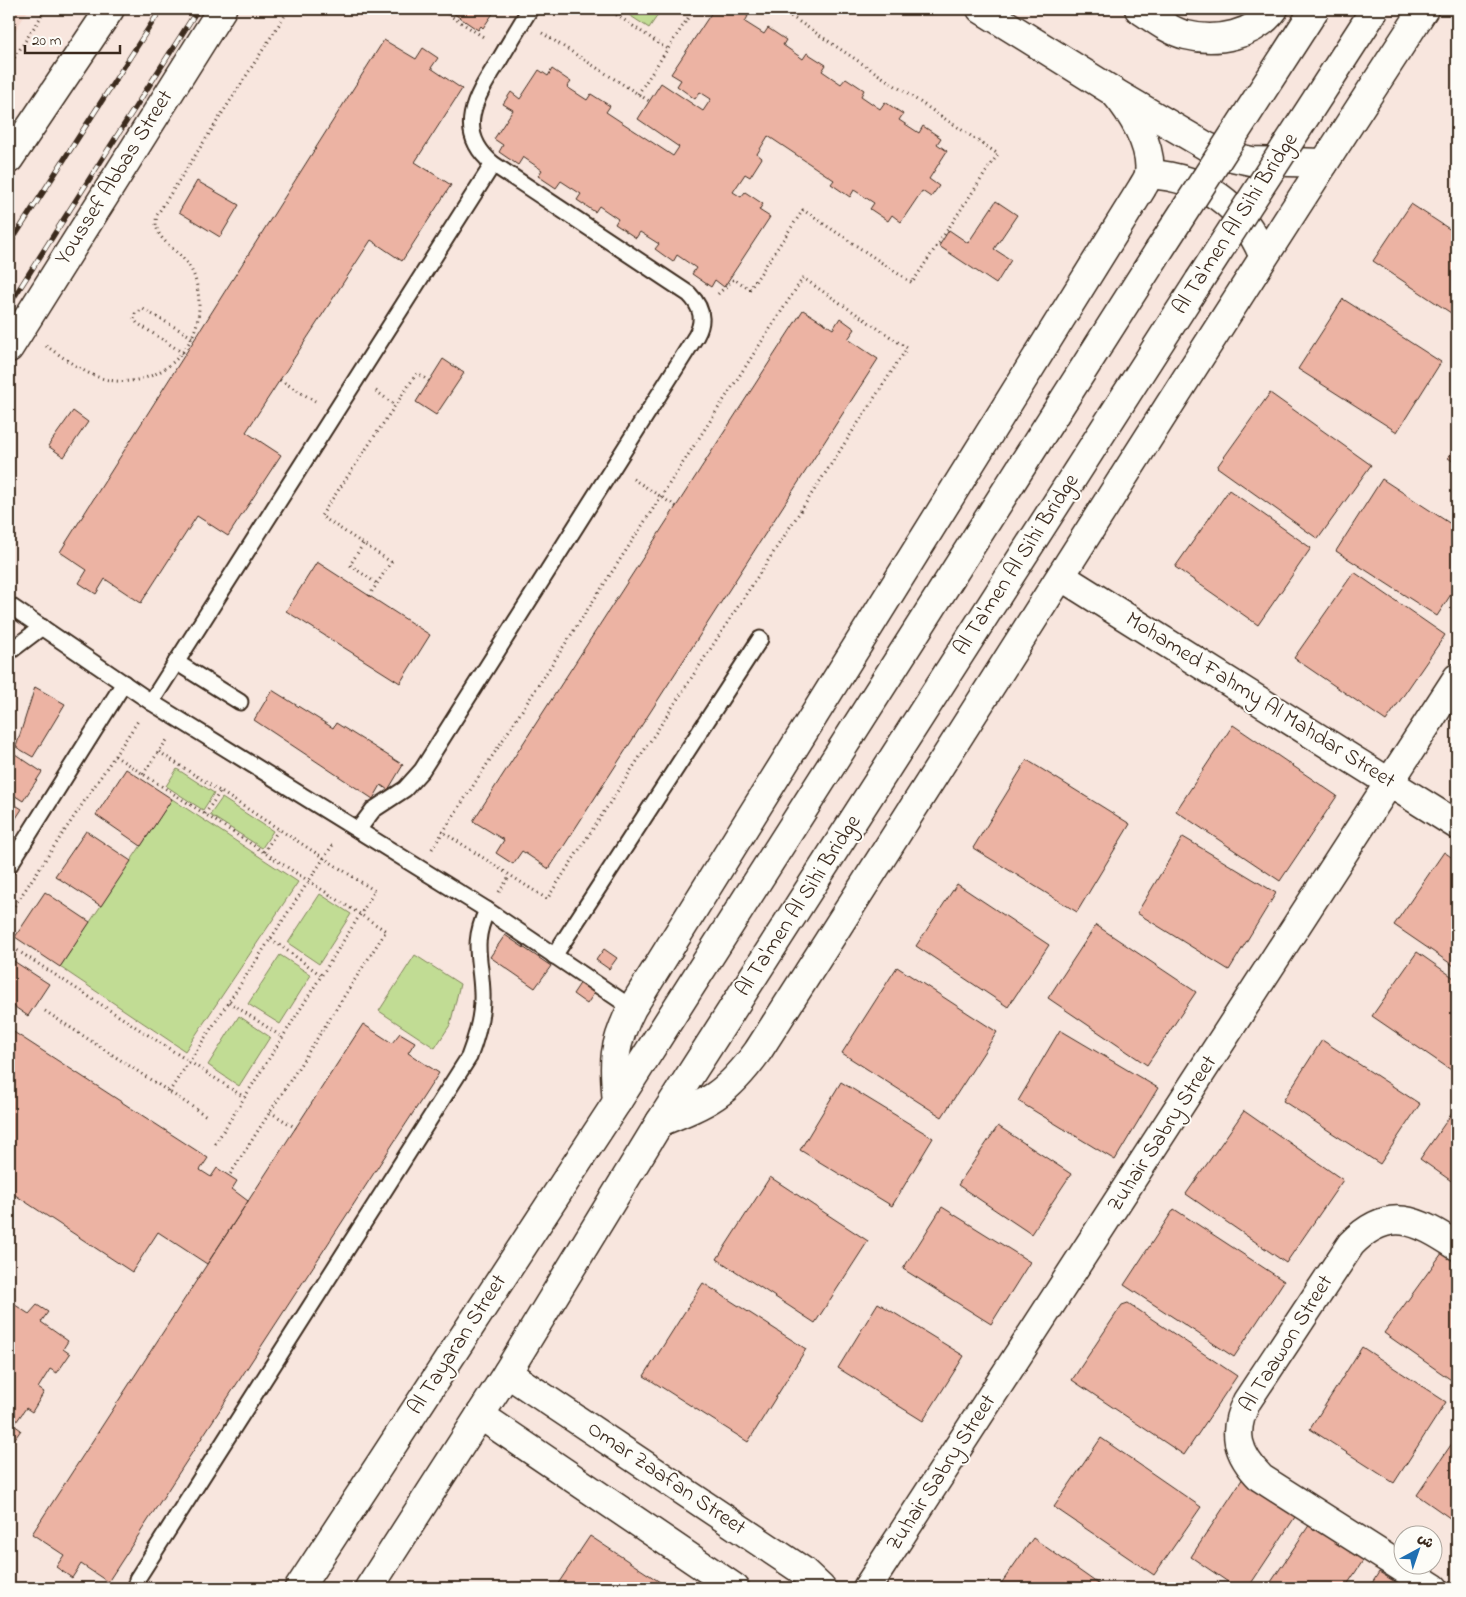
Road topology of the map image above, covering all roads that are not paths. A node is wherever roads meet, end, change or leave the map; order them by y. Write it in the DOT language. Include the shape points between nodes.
graph roads {
  1 [pos="110,9"];
  2 [pos="222,9"];
  3 [pos="981,9"];
  4 [pos="1139,9"];
  5 [pos="1274,9"];
  6 [pos="1315,9"];
  7 [pos="1375,9"];
  8 [pos="1424,9"];
  9 [pos="527,15"];
  10 [pos="1114,92"];
  11 [pos="9,159"];
  12 [pos="1324,163"];
  13 [pos="493,164"];
  14 [pos="1149,174"];
  15 [pos="1263,255"];
  16 [pos="14,338"];
  17 [pos="1062,577"];
  18 [pos="9,604"];
  19 [pos="42,627"];
  20 [pos="760,639"];
  21 [pos="9,652"];
  22 [pos="176,662"];
  23 [pos="1457,678"];
  24 [pos="124,683"];
  25 [pos="151,702"];
  26 [pos="240,702"];
  27 [pos="1390,783"];
  28 [pos="1457,825"];
  29 [pos="352,827"];
  30 [pos="9,866"];
  31 [pos="487,910"];
  32 [pos="554,956"];
  33 [pos="632,1008"];
  34 [pos="617,1102"];
  35 [pos="660,1122"];
  36 [pos="1457,1246"];
  37 [pos="507,1373"];
  38 [pos="480,1415"];
  39 [pos="137,1579"];
  40 [pos="371,1587"];
  41 [pos="299,1588"];
  42 [pos="735,1588"];
  43 [pos="821,1588"];
  44 [pos="867,1588"];
  45 [pos="1434,1588"];
  1 -- 11 [label="main road"];
  2 -- 16 [label="main road, Youssef Abbas Street"];
  3 -- 10 [label="main road"];
  4 -- 5 [label="main road" via="1185,35 1208,39 1232,36 1254,27"];
  6 -- 34 [label="main road, bridge"];
  7 -- 35 [label="main road, Al Ta'men Al Sihi Bridge, bridge"];
  8 -- 12 [label="main road"];
  9 -- 13 [label="lane" via="482,88 472,111 470,124 477,147"];
  10 -- 12 [label="main road" via="1228,156 1251,161"];
  10 -- 14 [label="main road" via="1139,130"];
  12 -- 15 [label="main road"];
  13 -- 22 [label="lane"];
  13 -- 29 [label="lane" via="689,294 701,310 702,319 696,336 422,770 405,788"];
  14 -- 15 [label="main road" via="1191,181 1216,194 1242,218"];
  14 -- 33 [label="main road"];
  15 -- 17 [label="main road"];
  17 -- 27 [label="main road, Mohamed Fahmy Al Mahdar Street"];
  17 -- 35 [label="main road" via="740,1076 703,1104"];
  18 -- 19 [label="lane"];
  19 -- 21 [label="lane"];
  19 -- 24 [label="lane"];
  20 -- 32 [label="lane"];
  22 -- 25 [label="lane"];
  22 -- 26 [label="lane"];
  23 -- 27 [label="main road, Zuhair Sabry Street"];
  24 -- 25 [label="lane"];
  24 -- 30 [label="lane"];
  25 -- 29 [label="lane"];
  27 -- 28 [label="main road, Mohamed Fahmy Al Mahdar Street"];
  27 -- 44 [label="main road, Zuhair Sabry Street"];
  29 -- 31 [label="lane"];
  31 -- 32 [label="lane"];
  31 -- 39 [label="lane" via="478,935 477,949 482,1008 469,1057"];
  32 -- 33 [label="lane"];
  33 -- 34 [label="main road" via="617,1041 613,1067"];
  34 -- 41 [label="main road, Al Tayaran Street"];
  35 -- 37 [label="main road"];
  36 -- 45 [label="main road, Al Taawon Street" via="1415,1222 1379,1223 1363,1231 1351,1244 1239,1416 1238,1433 1245,1458 1261,1478"];
  37 -- 38 [label="main road"];
  37 -- 43 [label="main road, Omar Zaafan Street" via="802,1570"];
  38 -- 40 [label="main road"];
  38 -- 42 [label="main road"];
}
